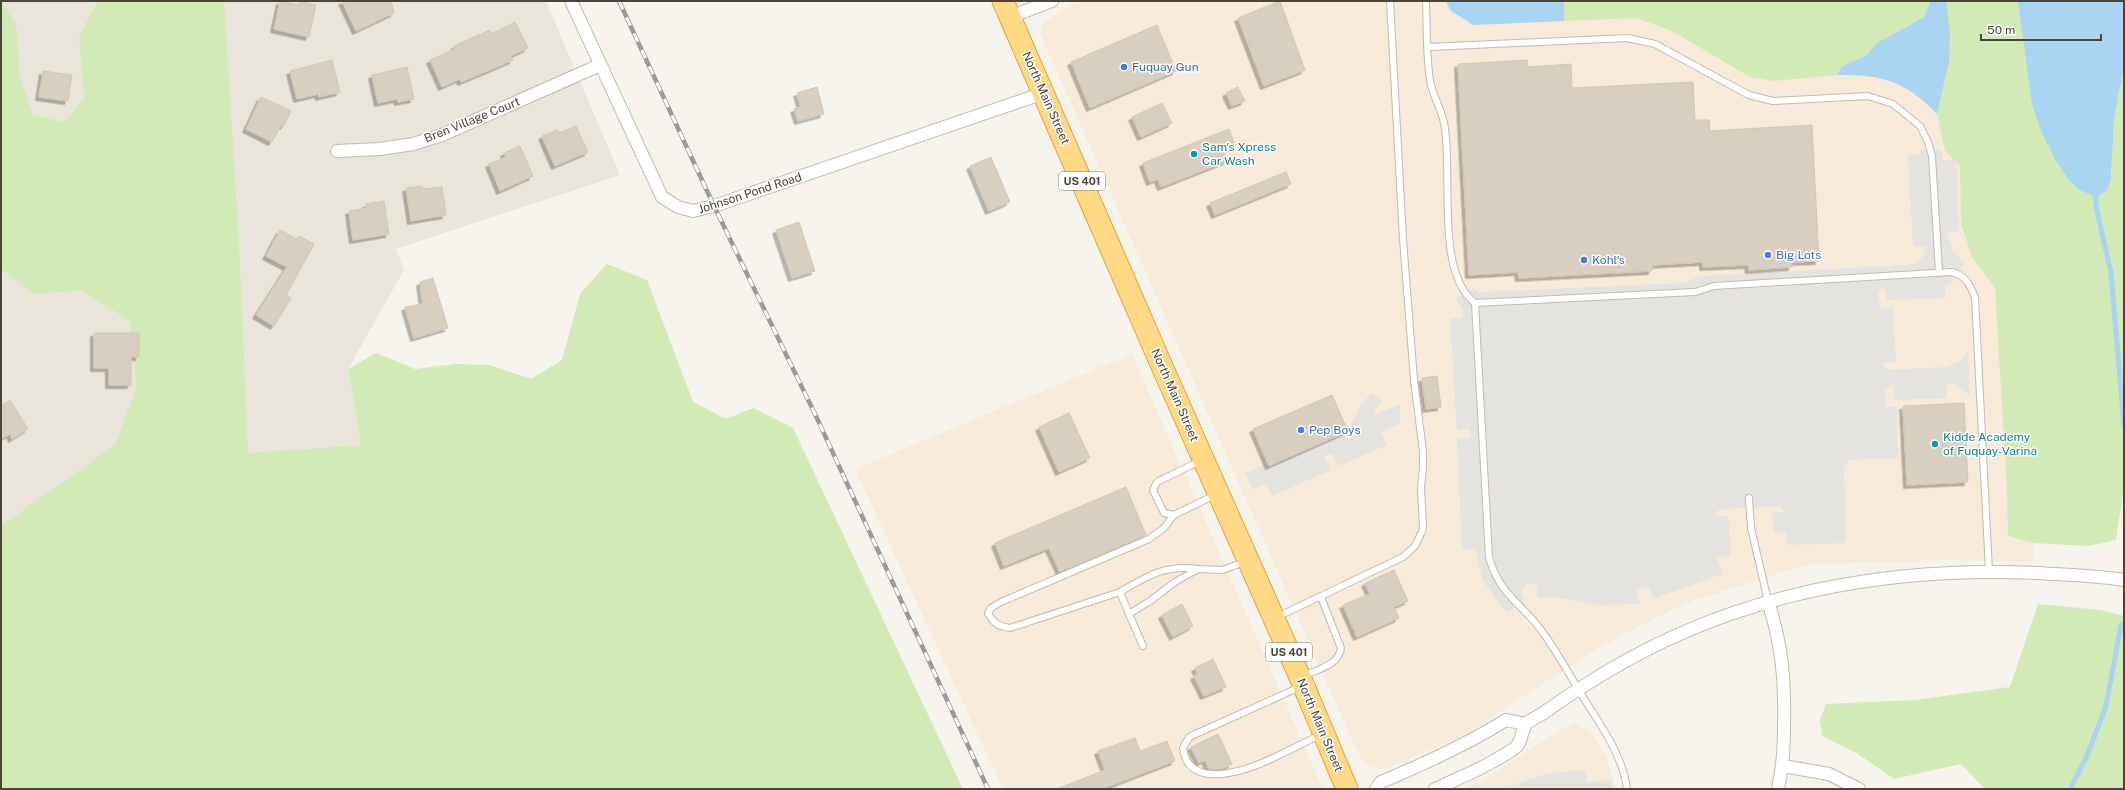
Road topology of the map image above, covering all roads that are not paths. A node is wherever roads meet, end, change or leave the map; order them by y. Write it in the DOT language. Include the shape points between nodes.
graph roads {
  1 [pos="571,1"];
  2 [pos="1052,1"];
  3 [pos="1390,1"];
  4 [pos="1426,1"];
  5 [pos="1007,9"];
  6 [pos="1429,47"];
  7 [pos="600,65"];
  8 [pos="1044,93"];
  9 [pos="337,150"];
  10 [pos="1938,272"];
  11 [pos="1475,303"];
  12 [pos="1203,459"];
  13 [pos="1218,494"];
  14 [pos="1749,498"];
  15 [pos="1174,515"];
  16 [pos="1248,560"];
  17 [pos="1198,569"];
  18 [pos="1989,571"];
  19 [pos="2124,580"];
  20 [pos="1120,592"];
  21 [pos="1321,597"];
  22 [pos="1768,601"];
  23 [pos="1129,614"];
  24 [pos="1274,618"];
  25 [pos="1143,646"];
  26 [pos="1302,682"];
  27 [pos="1579,690"];
  28 [pos="1526,724"];
  29 [pos="1324,734"];
  30 [pos="1783,766"];
  31 [pos="1347,789"];
  32 [pos="1376,789"];
  33 [pos="1435,789"];
  34 [pos="1627,789"];
  35 [pos="1778,789"];
  36 [pos="1859,789"];
  1 -- 7 [label="street, Johnson Pond Road"];
  2 -- 5 [label="street"];
  3 -- 21 [label="lane" via="1403,239 1414,380 1423,451 1423,529 1415,546 1403,557"];
  4 -- 6 [label="lane"];
  5 -- 8 [label="highway, North Main Street / US 401"];
  6 -- 10 [label="lane" via="1628,38 1655,44 1749,95 1773,101 1868,96 1893,104 1920,126 1932,156"];
  6 -- 11 [label="lane" via="1430,80 1444,124 1451,254 1458,281 1467,297"];
  7 -- 8 [label="street, Johnson Pond Road" via="662,197 678,207 692,211 714,206"];
  7 -- 9 [label="street, Bren Village Court" via="442,135 413,144 380,149"];
  8 -- 12 [label="highway, North Main Street / US 401"];
  10 -- 11 [label="lane" via="1714,286 1695,292"];
  10 -- 18 [label="lane" via="1961,274 1970,282 1975,298"];
  11 -- 27 [label="lane" via="1489,557 1493,573 1499,584 1540,628"];
  12 -- 13 [label="highway, North Main Street / US 401"];
  12 -- 15 [label="lane" via="1157,482 1153,490 1164,513"];
  13 -- 15 [label="lane"];
  13 -- 16 [label="highway, North Main Street / US 401"];
  14 -- 22 [label="lane" via="1752,528"];
  15 -- 20 [label="lane" via="1164,528 1150,539 1001,602 988,613 993,622 1010,628"];
  16 -- 17 [label="lane" via="1222,570"];
  16 -- 24 [label="highway, North Main Street / US 401"];
  17 -- 20 [label="lane" via="1182,566 1154,572"];
  17 -- 23 [label="lane"];
  18 -- 19 [label="street"];
  18 -- 22 [label="street" via="1947,572 1836,584"];
  20 -- 23 [label="lane"];
  21 -- 24 [label="lane"];
  21 -- 26 [label="lane" via="1341,648 1340,656"];
  22 -- 27 [label="street" via="1706,622 1664,641 1609,670"];
  22 -- 30 [label="street" via="1778,630 1783,660"];
  23 -- 25 [label="lane"];
  24 -- 26 [label="highway, North Main Street / US 401"];
  26 -- 29 [label="highway, North Main Street / US 401"];
  26 -- 29 [label="lane" via="1189,736 1183,748 1187,764 1199,777 1210,780 1228,778"];
  27 -- 28 [label="street"];
  27 -- 34 [label="lane" via="1611,742"];
  28 -- 32 [label="street" via="1506,720 1485,734 1430,762 1381,782"];
  28 -- 33 [label="street" via="1518,746"];
  29 -- 31 [label="highway, North Main Street / US 401"];
  30 -- 35 [label="street"];
  30 -- 36 [label="street" via="1829,774"];
}
